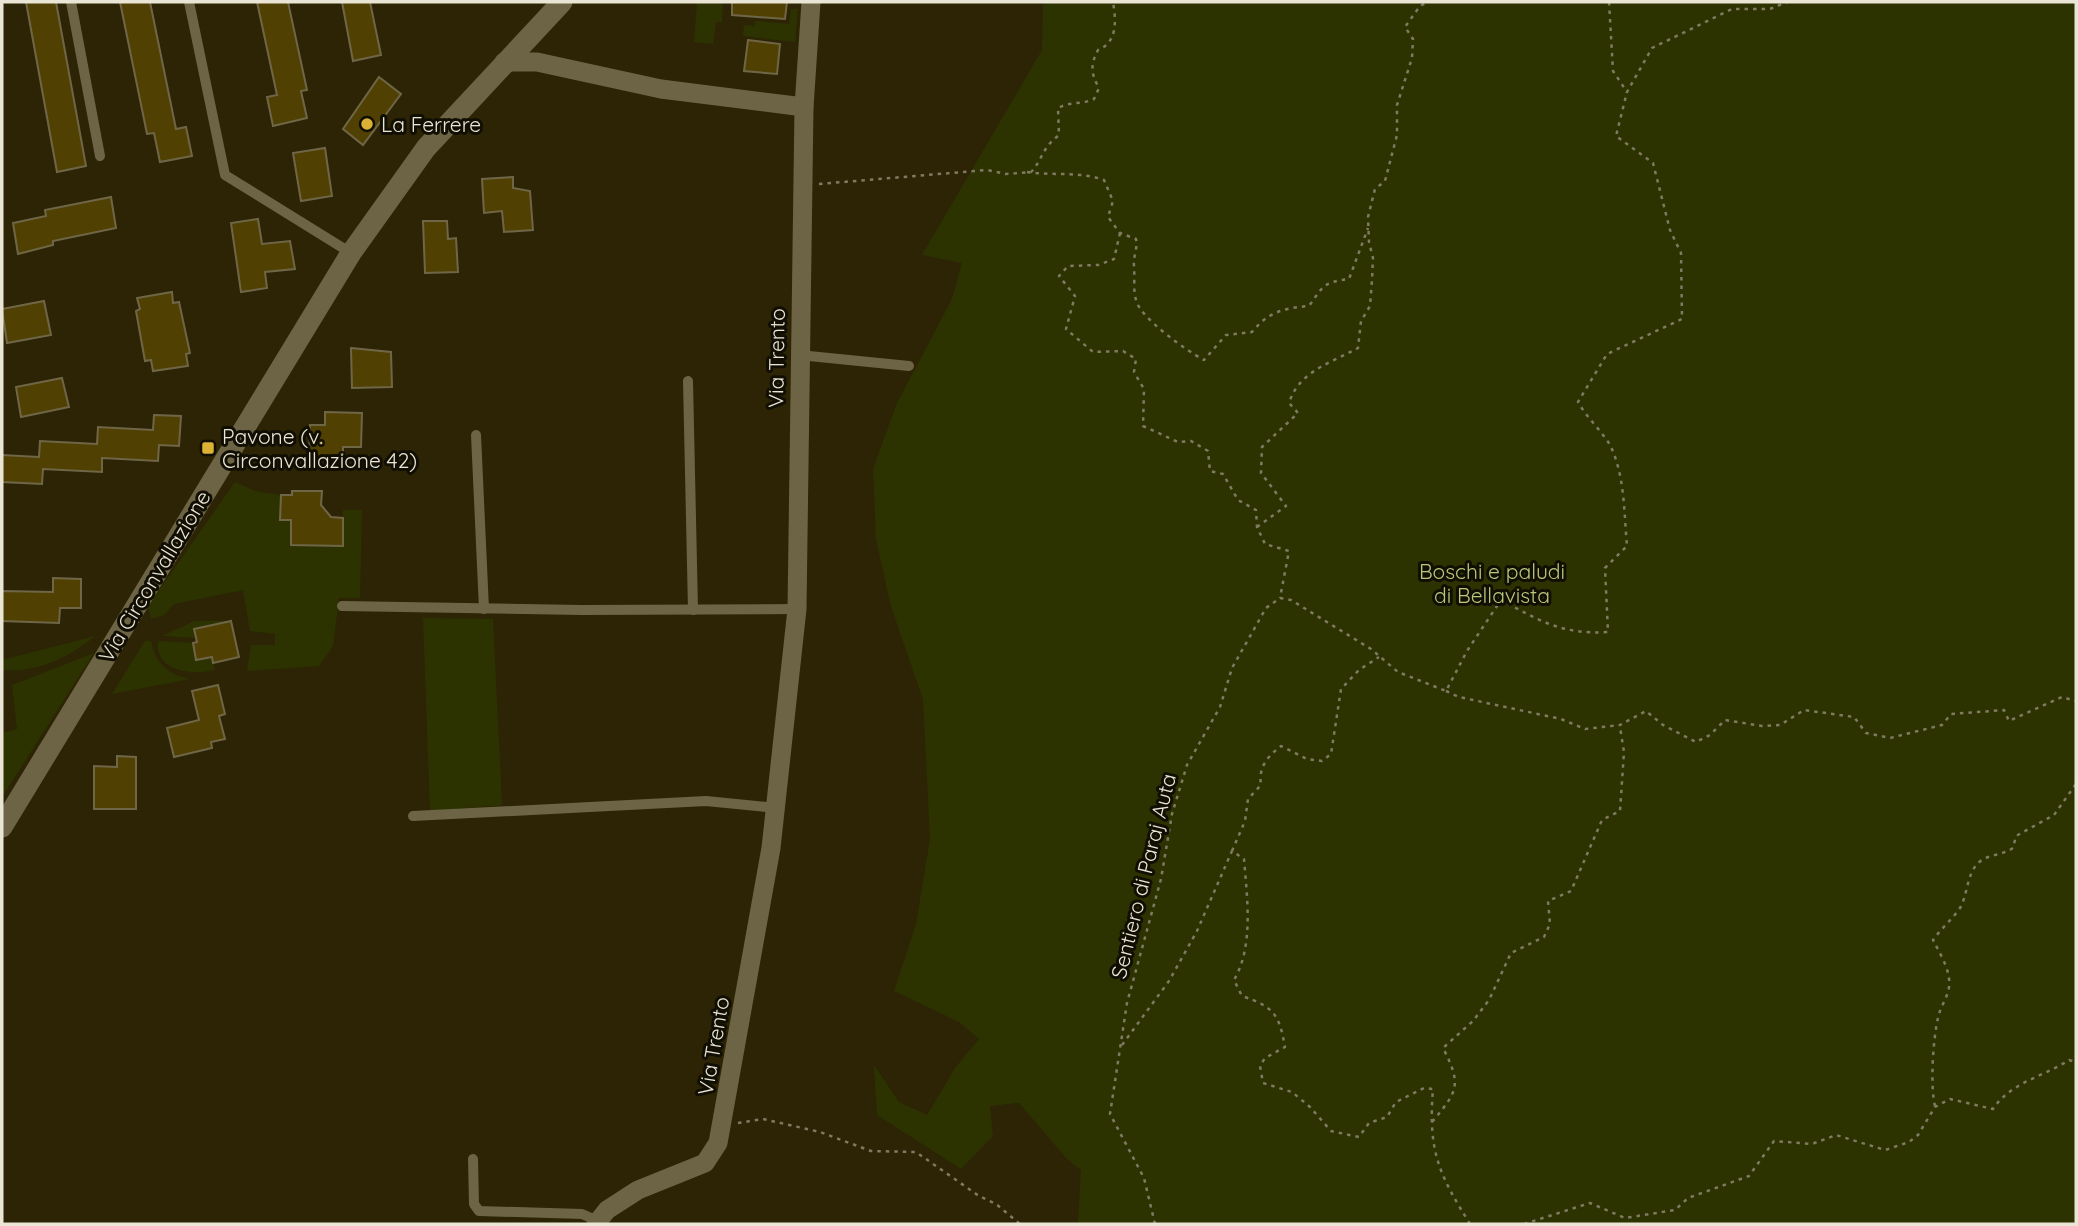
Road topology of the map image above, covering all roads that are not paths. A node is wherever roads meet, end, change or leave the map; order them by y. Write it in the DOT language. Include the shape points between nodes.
graph roads {
  1 [pos="71,2"];
  2 [pos="189,2"];
  3 [pos="562,2"];
  4 [pos="811,2"];
  5 [pos="504,62"];
  6 [pos="804,107"];
  7 [pos="100,156"];
  8 [pos="351,253"];
  9 [pos="798,355"];
  10 [pos="909,366"];
  11 [pos="688,381"];
  12 [pos="475,435"];
  13 [pos="342,606"];
  14 [pos="484,609"];
  15 [pos="797,609"];
  16 [pos="693,610"];
  17 [pos="777,808"];
  18 [pos="412,816"];
  19 [pos="2,827"];
  20 [pos="473,1159"];
  21 [pos="597,1223"];
  1 -- 7 [label="lane"];
  2 -- 8 [label="lane" via="225,175"];
  3 -- 5 [label="main road, Via Circonvallazione"];
  4 -- 6 [label="street, Via Trento"];
  5 -- 6 [label="street" via="537,62 661,89"];
  5 -- 8 [label="main road, Via Circonvallazione" via="426,148"];
  6 -- 9 [label="street, Via Trento"];
  8 -- 19 [label="main road, Via Circonvallazione"];
  9 -- 10 [label="lane"];
  9 -- 15 [label="street, Via Trento"];
  11 -- 16 [label="lane"];
  12 -- 14 [label="lane"];
  13 -- 14 [label="lane"];
  14 -- 16 [label="lane"];
  15 -- 16 [label="lane"];
  15 -- 17 [label="street, Via Trento"];
  17 -- 18 [label="lane" via="706,802"];
  17 -- 21 [label="street, Via Trento" via="718,1143 705,1163 638,1190 607,1210"];
  20 -- 21 [label="lane" via="474,1204 479,1210 582,1214"];
}
